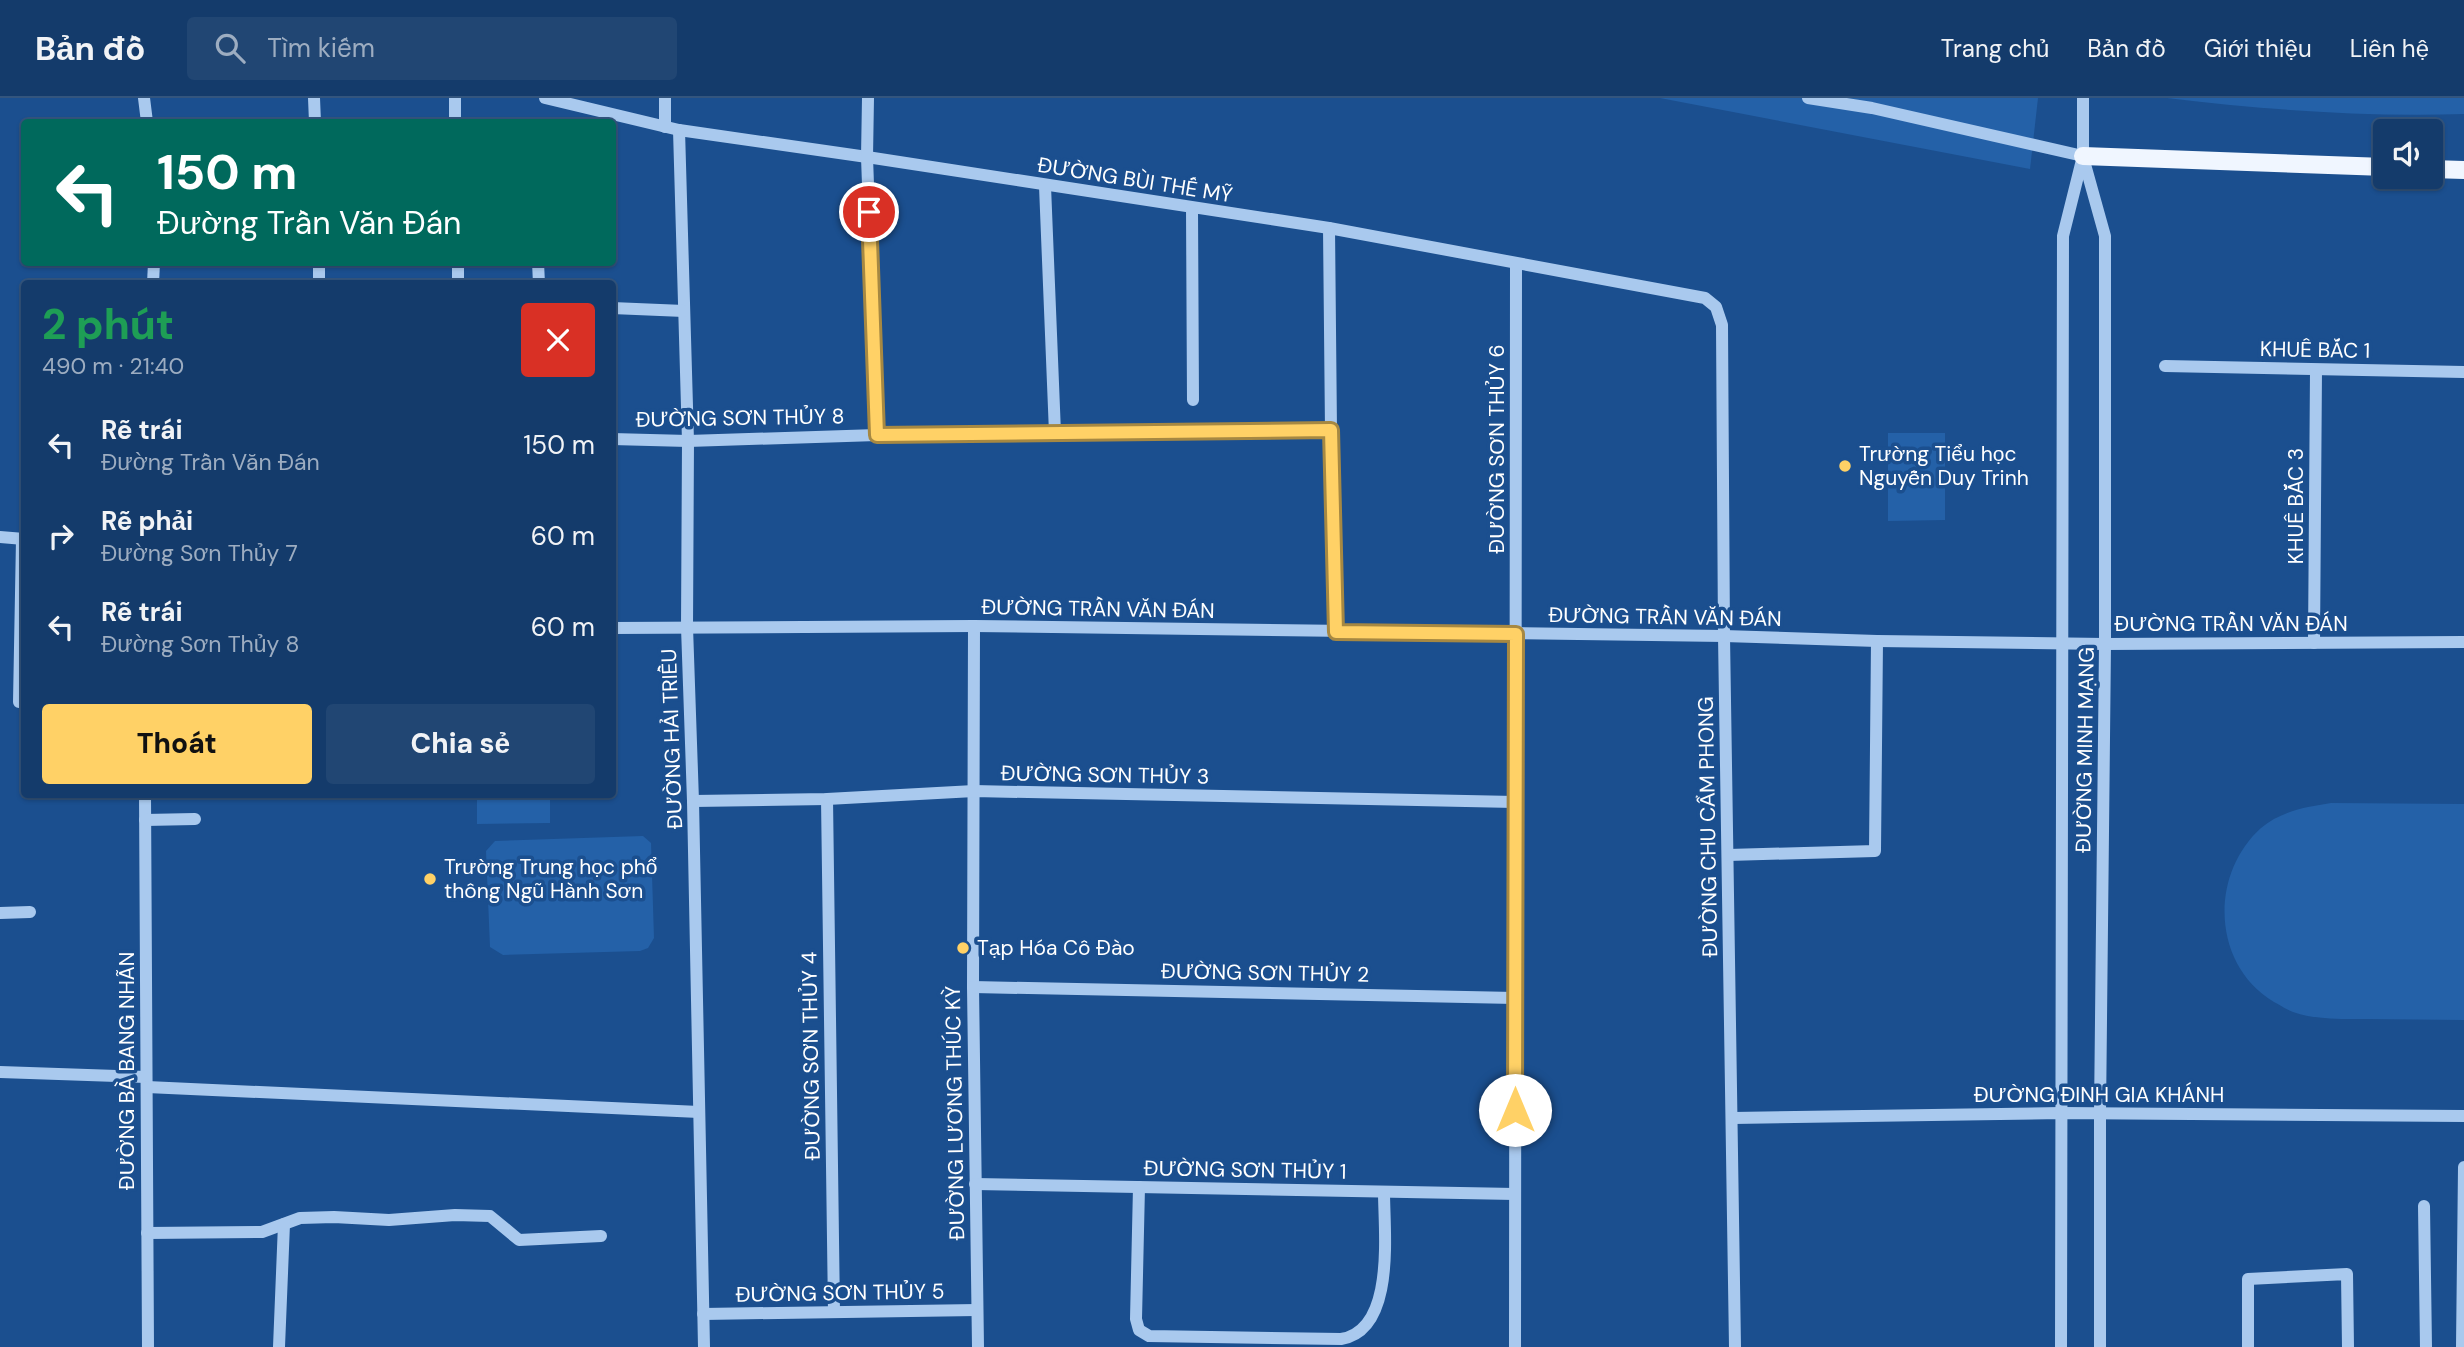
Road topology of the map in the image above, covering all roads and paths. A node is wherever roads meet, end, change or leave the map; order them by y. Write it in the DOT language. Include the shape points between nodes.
graph roads {
  1 [pos="144,98"];
  2 [pos="314,98"];
  3 [pos="455,98"];
  4 [pos="545,98"];
  5 [pos="664,98"];
  6 [pos="868,98"];
  7 [pos="1808,98"];
  8 [pos="2082,98"];
  9 [pos="147,119"];
  10 [pos="315,119"];
  11 [pos="455,119"];
  12 [pos="666,127"];
  13 [pos="679,130"];
  14 [pos="867,156"];
  15 [pos="2083,156"];
  16 [pos="2373,167"];
  17 [pos="2443,169"];
  18 [pos="2464,170"];
  19 [pos="1045,186"];
  20 [pos="1192,208"];
  21 [pos="1329,228"];
  22 [pos="1516,264"];
  23 [pos="1716,307"];
  24 [pos="616,308"];
  25 [pos="684,311"];
  26 [pos="2165,366"];
  27 [pos="2316,370"];
  28 [pos="2464,372"];
  29 [pos="1193,400"];
  30 [pos="1331,430"];
  31 [pos="1055,433"];
  32 [pos="877,435"];
  33 [pos="616,439"];
  34 [pos="688,441"];
  35 [pos="0,537"];
  36 [pos="21,539"];
  37 [pos="21,620"];
  38 [pos="974,626"];
  39 [pos="687,627"];
  40 [pos="616,628"];
  41 [pos="1336,632"];
  42 [pos="1516,634"];
  43 [pos="1724,636"];
  44 [pos="1877,641"];
  45 [pos="2464,642"];
  46 [pos="2060,643"];
  47 [pos="2105,643"];
  48 [pos="2314,643"];
  49 [pos="19,702"];
  50 [pos="974,791"];
  51 [pos="145,798"];
  52 [pos="827,799"];
  53 [pos="693,801"];
  54 [pos="1515,802"];
  55 [pos="195,818"];
  56 [pos="145,820"];
  57 [pos="1728,855"];
  58 [pos="30,912"];
  59 [pos="0,913"];
  60 [pos="973,986"];
  61 [pos="1515,998"];
  62 [pos="0,1072"];
  63 [pos="146,1082"];
  64 [pos="699,1112"];
  65 [pos="2062,1113"];
  66 [pos="2100,1114"];
  67 [pos="2464,1116"];
  68 [pos="1733,1118"];
  69 [pos="2464,1167"];
  70 [pos="975,1184"];
  71 [pos="1139,1187"];
  72 [pos="1384,1192"];
  73 [pos="1515,1194"];
  74 [pos="2424,1206"];
  75 [pos="284,1224"];
  76 [pos="147,1233"];
  77 [pos="601,1236"];
  78 [pos="2463,1276"];
  79 [pos="978,1310"];
  80 [pos="834,1312"];
  81 [pos="703,1314"];
  82 [pos="148,1347"];
  83 [pos="279,1347"];
  84 [pos="704,1347"];
  85 [pos="978,1347"];
  86 [pos="1515,1347"];
  87 [pos="1735,1347"];
  88 [pos="2061,1347"];
  89 [pos="2100,1347"];
  90 [pos="2248,1347"];
  91 [pos="2348,1347"];
  92 [pos="2426,1347"];
  93 [pos="2462,1347"];
  1 -- 9 [label="street"];
  2 -- 10 [label="street"];
  3 -- 11 [label="street"];
  4 -- 12 [label="street, ĐƯỜNG BÙI THẾ MỸ"];
  5 -- 12 [label="street"];
  6 -- 14 [label="street"];
  7 -- 15 [label="street"];
  8 -- 15 [label="street, ĐƯỜNG MINH MẠNG"];
  12 -- 13 [label="street, ĐƯỜNG BÙI THẾ MỸ"];
  13 -- 14 [label="street, ĐƯỜNG BÙI THẾ MỸ"];
  13 -- 25 [label="street, ĐƯỜNG HẢI TRIỀU"];
  14 -- 19 [label="street, ĐƯỜNG BÙI THẾ MỸ"];
  14 -- 32 [label="street"];
  15 -- 16 [label="main road"];
  15 -- 46 [label="street, ĐƯỜNG MINH MẠNG" via="2063,236"];
  15 -- 47 [label="street, ĐƯỜNG MINH MẠNG" via="2105,236"];
  17 -- 18 [label="main road"];
  19 -- 20 [label="street, ĐƯỜNG BÙI THẾ MỸ"];
  19 -- 31 [label="street"];
  20 -- 21 [label="street, ĐƯỜNG BÙI THẾ MỸ"];
  20 -- 29 [label="street"];
  21 -- 22 [label="street, ĐƯỜNG BÙI THẾ MỸ"];
  21 -- 30 [label="street"];
  22 -- 23 [label="street, ĐƯỜNG BÙI THẾ MỸ" via="1705,298"];
  22 -- 42 [label="street, ĐƯỜNG SƠN THỦY 6"];
  23 -- 43 [label="street, ĐƯỜNG CHU CẨM PHONG" via="1722,325"];
  24 -- 25 [label="street"];
  25 -- 34 [label="street, ĐƯỜNG HẢI TRIỀU"];
  26 -- 27 [label="street, KHUÊ BẮC 1"];
  27 -- 28 [label="street, KHUÊ BẮC 1"];
  27 -- 48 [label="street, KHUÊ BẮC 3"];
  30 -- 31 [label="street, ĐƯỜNG SƠN THỦY 8"];
  30 -- 41 [label="street"];
  31 -- 32 [label="street, ĐƯỜNG SƠN THỦY 8"];
  32 -- 34 [label="street, ĐƯỜNG SƠN THỦY 8"];
  33 -- 34 [label="street, ĐƯỜNG SƠN THỦY 8"];
  34 -- 39 [label="street, ĐƯỜNG HẢI TRIỀU"];
  35 -- 36 [label="street"];
  37 -- 49 [label="street"];
  38 -- 39 [label="street, ĐƯỜNG TRẦN VĂN ĐÁN"];
  38 -- 41 [label="street, ĐƯỜNG TRẦN VĂN ĐÁN"];
  38 -- 50 [label="street, ĐƯỜNG LƯƠNG THÚC KỲ"];
  39 -- 40 [label="street, ĐƯỜNG TRẦN VĂN ĐÁN"];
  39 -- 53 [label="street, ĐƯỜNG HẢI TRIỀU"];
  41 -- 42 [label="street, ĐƯỜNG TRẦN VĂN ĐÁN"];
  42 -- 43 [label="street, ĐƯỜNG TRẦN VĂN ĐÁN"];
  42 -- 54 [label="street, ĐƯỜNG SƠN THỦY 6"];
  43 -- 44 [label="street, ĐƯỜNG TRẦN VĂN ĐÁN"];
  43 -- 57 [label="street, ĐƯỜNG CHU CẨM PHONG"];
  44 -- 46 [label="street, ĐƯỜNG TRẦN VĂN ĐÁN"];
  44 -- 57 [label="street" via="1874,851"];
  45 -- 48 [label="street, ĐƯỜNG TRẦN VĂN ĐÁN"];
  46 -- 47 [label="street, ĐƯỜNG TRẦN VĂN ĐÁN"];
  46 -- 65 [label="street, ĐƯỜNG MINH MẠNG"];
  47 -- 48 [label="street, ĐƯỜNG TRẦN VĂN ĐÁN"];
  47 -- 66 [label="street, ĐƯỜNG MINH MẠNG"];
  50 -- 52 [label="street, ĐƯỜNG SƠN THỦY 3"];
  50 -- 54 [label="street, ĐƯỜNG SƠN THỦY 3"];
  50 -- 60 [label="street, ĐƯỜNG LƯƠNG THÚC KỲ"];
  51 -- 56 [label="street, ĐƯỜNG BÀ BANG NHÃN"];
  52 -- 53 [label="street, ĐƯỜNG SƠN THỦY 3"];
  52 -- 80 [label="street, ĐƯỜNG SƠN THỦY 4"];
  53 -- 64 [label="street, ĐƯỜNG HẢI TRIỀU"];
  54 -- 61 [label="street, ĐƯỜNG SƠN THỦY 6"];
  55 -- 56 [label="street"];
  56 -- 63 [label="street, ĐƯỜNG BÀ BANG NHÃN"];
  57 -- 68 [label="street, ĐƯỜNG CHU CẨM PHONG"];
  58 -- 59 [label="street"];
  60 -- 61 [label="street, ĐƯỜNG SƠN THỦY 2"];
  60 -- 70 [label="street, ĐƯỜNG LƯƠNG THÚC KỲ"];
  61 -- 73 [label="street, ĐƯỜNG SƠN THỦY 6"];
  62 -- 63 [label="street"];
  63 -- 64 [label="street"];
  63 -- 76 [label="street, ĐƯỜNG BÀ BANG NHÃN"];
  64 -- 81 [label="street, ĐƯỜNG HẢI TRIỀU"];
  65 -- 66 [label="street, ĐƯỜNG ĐINH GIA KHÁNH"];
  65 -- 68 [label="street, ĐƯỜNG ĐINH GIA KHÁNH"];
  65 -- 88 [label="street, ĐƯỜNG MINH MẠNG"];
  66 -- 67 [label="street, ĐƯỜNG ĐINH GIA KHÁNH"];
  66 -- 89 [label="street, ĐƯỜNG MINH MẠNG"];
  68 -- 87 [label="street, ĐƯỜNG CHU CẨM PHONG"];
  69 -- 78 [label="street"];
  70 -- 71 [label="street, ĐƯỜNG SƠN THỦY 1"];
  70 -- 79 [label="street, ĐƯỜNG LƯƠNG THÚC KỲ"];
  71 -- 72 [label="street, ĐƯỜNG SƠN THỦY 1"];
  71 -- 72 [label="street" via="1139,1330 1149,1336 1239,1338 1353,1337 1365,1324 1382,1288"];
  72 -- 73 [label="street, ĐƯỜNG SƠN THỦY 1"];
  73 -- 86 [label="street, ĐƯỜNG SƠN THỦY 6"];
  74 -- 92 [label="street"];
  75 -- 76 [label="street" via="262,1232"];
  75 -- 77 [label="street" via="311,1218 490,1216 519,1240"];
  75 -- 83 [label="street"];
  76 -- 82 [label="street, ĐƯỜNG BÀ BANG NHÃN"];
  78 -- 93 [label="street"];
  79 -- 80 [label="street, ĐƯỜNG SƠN THỦY 5"];
  79 -- 85 [label="street, ĐƯỜNG LƯƠNG THÚC KỲ"];
  80 -- 81 [label="street, ĐƯỜNG SƠN THỦY 5"];
  81 -- 84 [label="street, ĐƯỜNG HẢI TRIỀU"];
  90 -- 91 [label="street" via="2248,1279 2347,1275"];
}
